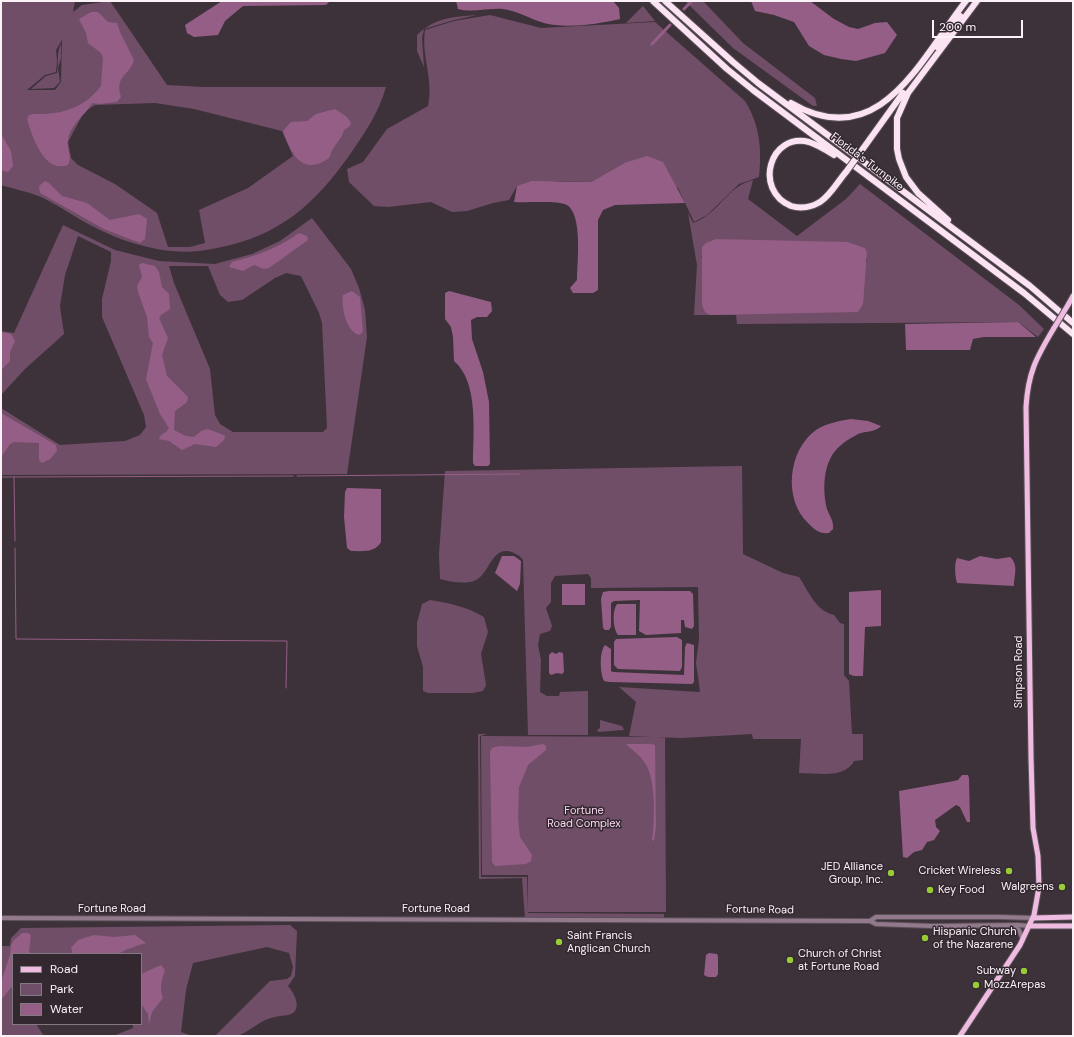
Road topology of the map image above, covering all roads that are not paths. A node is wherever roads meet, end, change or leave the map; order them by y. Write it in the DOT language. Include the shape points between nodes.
graph roads {
  1 [pos="653,1"];
  2 [pos="665,1"];
  3 [pos="966,1"];
  4 [pos="970,1"];
  5 [pos="977,1"];
  6 [pos="733,62"];
  7 [pos="870,177"];
  8 [pos="979,248"];
  9 [pos="1073,296"];
  10 [pos="1073,323"];
  11 [pos="1073,334"];
  12 [pos="1073,917"];
  13 [pos="1,918"];
  14 [pos="1033,918"];
  15 [pos="870,921"];
  16 [pos="1010,925"];
  17 [pos="1030,926"];
  18 [pos="1073,926"];
  19 [pos="1023,940"];
  20 [pos="960,1036"];
  1 -- 7 [label="highway, Florida's Turnpike" via="727,69"];
  2 -- 6 [label="highway, Florida's Turnpike"];
  3 -- 6 [label="highway" via="904,85 884,103 862,114 838,118 813,114 787,101"];
  4 -- 7 [label="highway, bridge" via="862,150 846,172 821,201 804,207 794,207 778,198 769,174 770,165 778,151 800,141 826,150"];
  5 -- 8 [label="highway" via="903,100 896,139 901,168 911,186"];
  6 -- 8 [label="highway, Florida's Turnpike"];
  7 -- 11 [label="highway, Florida's Turnpike" via="1024,292"];
  8 -- 10 [label="highway, Florida's Turnpike" via="1030,286"];
  9 -- 14 [label="main road, Simpson Road, bridge" via="1034,361 1027,390 1031,765 1033,828 1039,874 1038,898"];
  12 -- 14 [label="main road, Fortune Road"];
  13 -- 15 [label="street, Fortune Road"];
  14 -- 15 [label="street, Fortune Road" via="876,917"];
  14 -- 17 [label="main road, Simpson Road"];
  15 -- 16 [label="street, Fortune Road" via="876,924 917,926"];
  16 -- 17 [label="street, Fortune Road"];
  16 -- 19 [label="street" via="1019,930"];
  17 -- 18 [label="main road, Fortune Road"];
  17 -- 19 [label="main road, Simpson Road"];
  19 -- 20 [label="main road, Simpson Road"];
}
